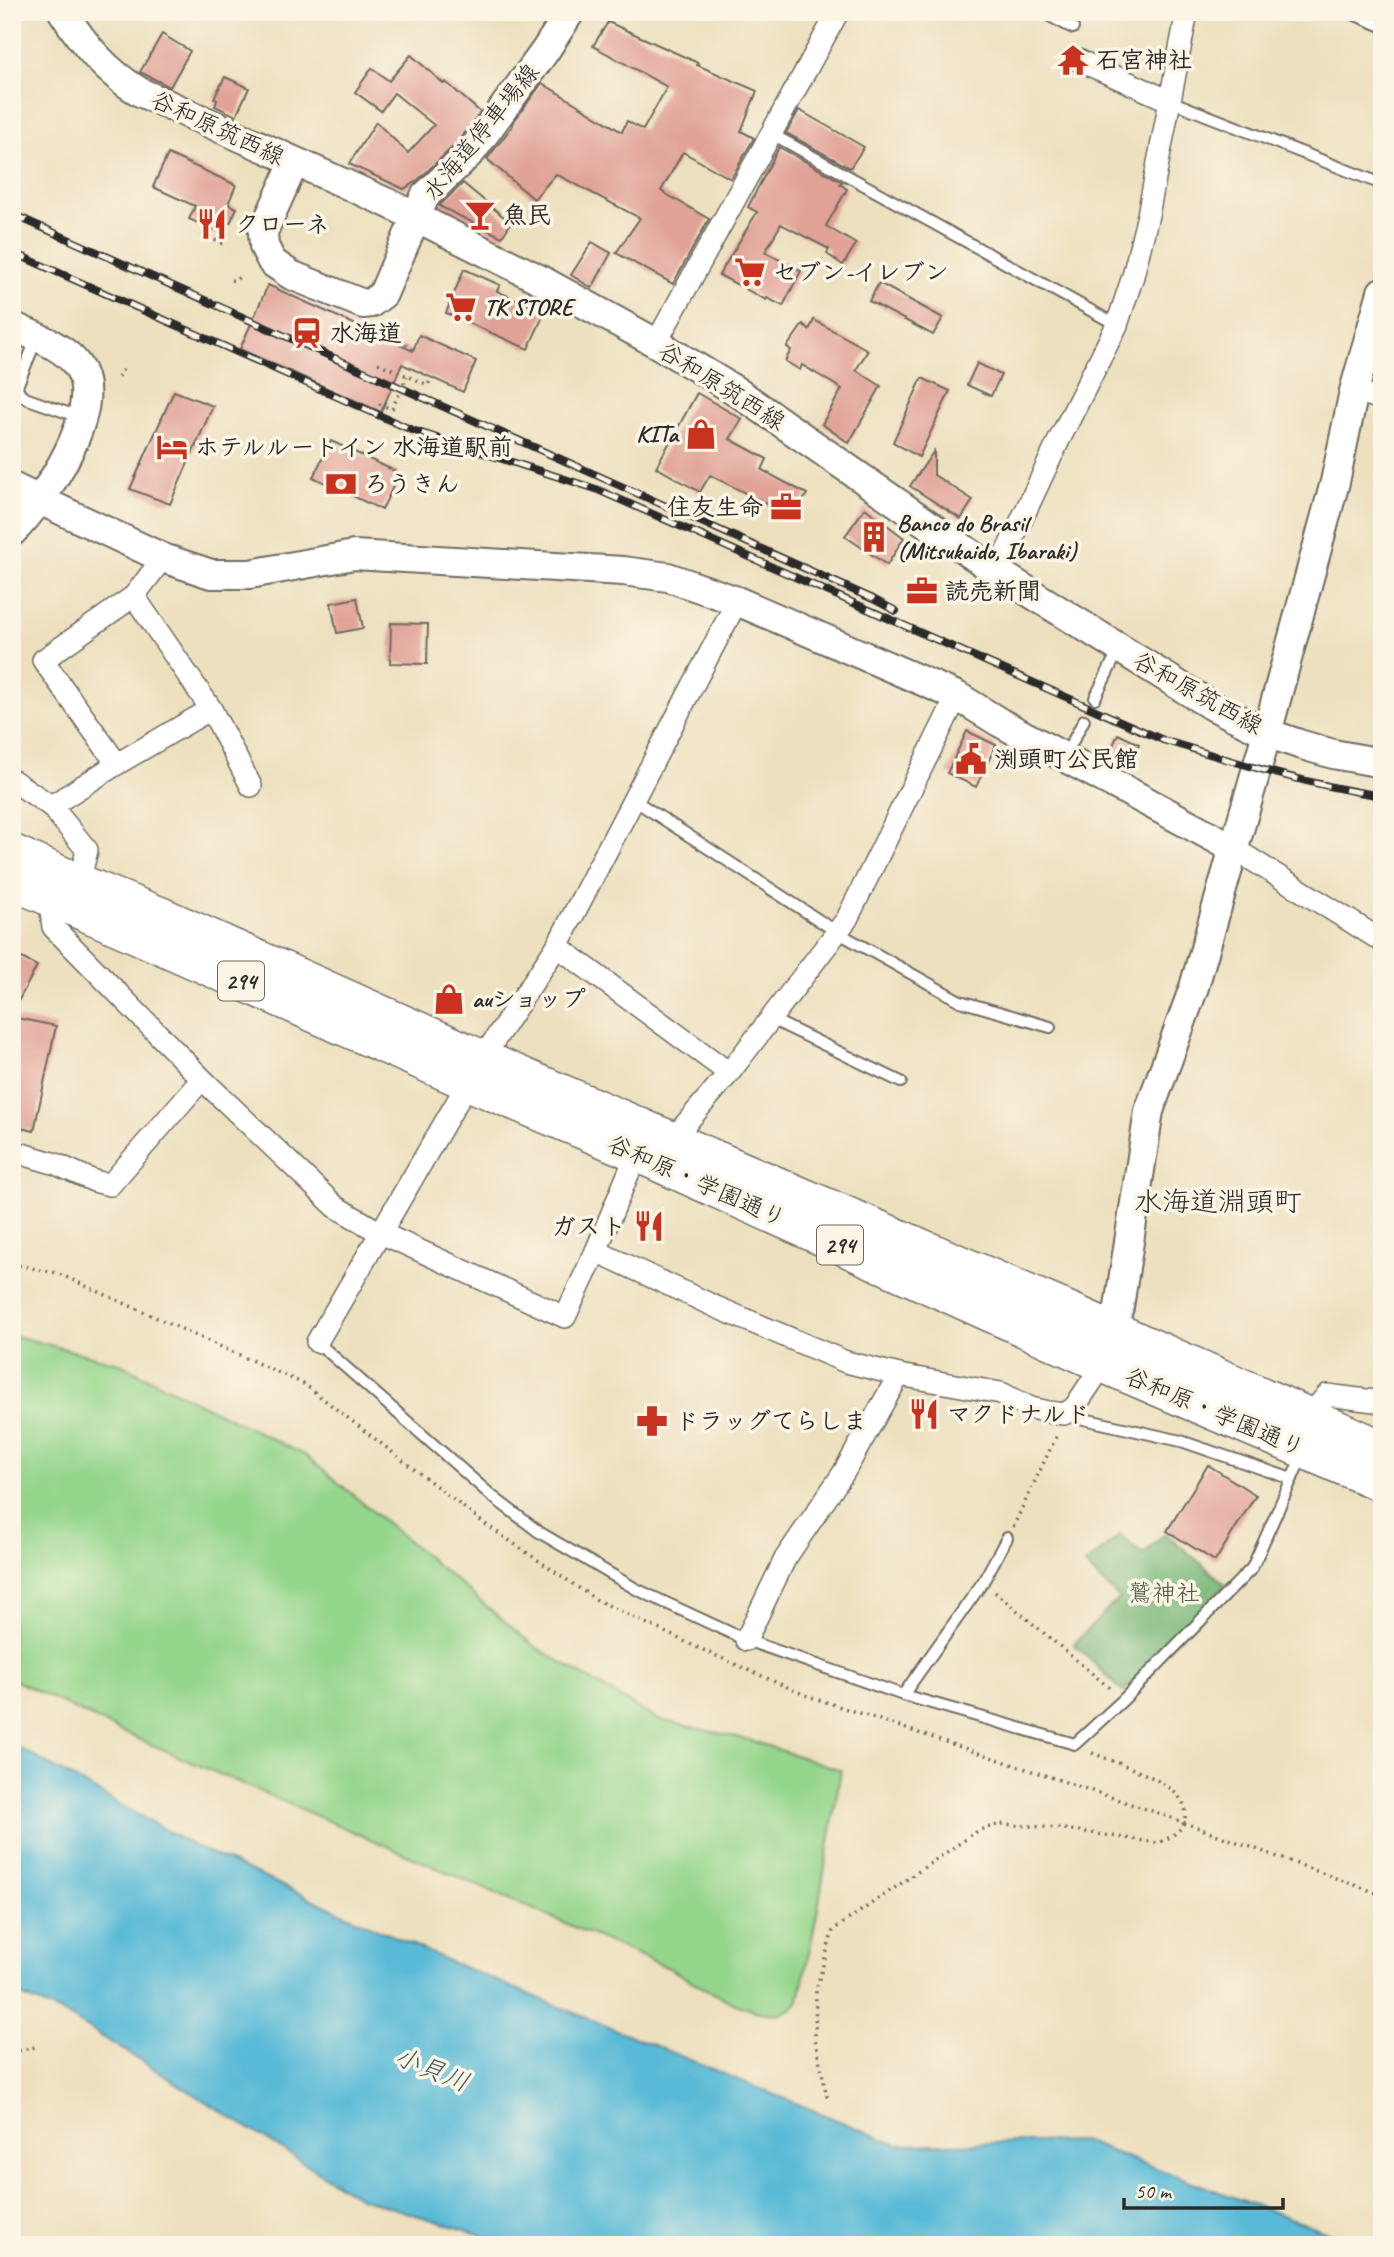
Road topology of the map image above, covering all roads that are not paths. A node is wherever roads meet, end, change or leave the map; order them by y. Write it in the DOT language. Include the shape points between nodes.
graph roads {
  1 [pos="63,12"];
  2 [pos="570,12"];
  3 [pos="838,12"];
  4 [pos="1042,12"];
  5 [pos="1187,12"];
  6 [pos="1348,12"];
  7 [pos="1382,26"];
  8 [pos="1073,28"];
  9 [pos="1079,60"];
  10 [pos="1170,101"];
  11 [pos="772,134"];
  12 [pos="294,163"];
  13 [pos="1382,184"];
  14 [pos="417,218"];
  15 [pos="1382,292"];
  16 [pos="1117,325"];
  17 [pos="24,332"];
  18 [pos="656,343"];
  19 [pos="1354,391"];
  20 [pos="1382,399"];
  21 [pos="81,418"];
  22 [pos="12,487"];
  23 [pos="41,499"];
  24 [pos="12,531"];
  25 [pos="163,558"];
  26 [pos="997,572"];
  27 [pos="134,597"];
  28 [pos="737,601"];
  29 [pos="1119,649"];
  30 [pos="957,696"];
  31 [pos="1095,698"];
  32 [pos="211,709"];
  33 [pos="1084,720"];
  34 [pos="1267,733"];
  35 [pos="1065,756"];
  36 [pos="1382,763"];
  37 [pos="117,764"];
  38 [pos="12,780"];
  39 [pos="251,786"];
  40 [pos="634,800"];
  41 [pos="51,806"];
  42 [pos="1233,848"];
  43 [pos="12,853"];
  44 [pos="12,881"];
  45 [pos="64,890"];
  46 [pos="837,932"];
  47 [pos="1382,940"];
  48 [pos="557,946"];
  49 [pos="771,1018"];
  50 [pos="1050,1027"];
  51 [pos="476,1071"];
  52 [pos="729,1073"];
  53 [pos="202,1079"];
  54 [pos="901,1082"];
  55 [pos="672,1140"];
  56 [pos="12,1151"];
  57 [pos="637,1153"];
  58 [pos="382,1233"];
  59 [pos="596,1251"];
  60 [pos="317,1342"];
  61 [pos="1107,1347"];
  62 [pos="899,1375"];
  63 [pos="1382,1402"];
  64 [pos="1061,1423"];
  65 [pos="1301,1448"];
  66 [pos="1382,1449"];
  67 [pos="1382,1483"];
  68 [pos="1007,1538"];
  69 [pos="746,1640"];
  70 [pos="903,1695"];
  1 -- 12 [label="street, 谷和原筑西線" via="88,50 124,83"];
  2 -- 14 [label="street, 水海道停車場線" via="472,151 425,196"];
  3 -- 11 [label="street"];
  4 -- 8 [label="lane"];
  5 -- 10 [label="street"];
  6 -- 7 [label="lane"];
  9 -- 10 [label="street"];
  10 -- 13 [label="lane"];
  10 -- 16 [label="street" via="1133,276"];
  11 -- 16 [label="lane"];
  11 -- 18 [label="street"];
  12 -- 14 [label="street, 谷和原筑西線"];
  12 -- 14 [label="street, 水海道停車場線" via="263,232 272,262 291,275 363,304 371,303 383,294"];
  14 -- 18 [label="street, 谷和原筑西線"];
  15 -- 19 [label="street"];
  16 -- 26 [label="street"];
  17 -- 21 [label="street" via="76,363 87,386"];
  17 -- 21 [label="lane" via="18,391"];
  18 -- 26 [label="street, 谷和原筑西線" via="736,391"];
  19 -- 20 [label="street"];
  19 -- 34 [label="street" via="1335,482"];
  21 -- 23 [label="street"];
  22 -- 23 [label="street"];
  23 -- 24 [label="street"];
  23 -- 25 [label="street"];
  25 -- 27 [label="street"];
  25 -- 28 [label="street" via="211,573 250,574 354,555 624,571 668,577"];
  26 -- 29 [label="street, 谷和原筑西線"];
  27 -- 32 [label="street"];
  27 -- 37 [label="street" via="43,660"];
  28 -- 30 [label="street"];
  28 -- 40 [label="street"];
  29 -- 31 [label="lane"];
  29 -- 34 [label="street, 谷和原筑西線"];
  30 -- 35 [label="street"];
  30 -- 46 [label="street"];
  32 -- 37 [label="street"];
  32 -- 39 [label="street"];
  33 -- 35 [label="lane"];
  34 -- 36 [label="street, 谷和原筑西線" via="1333,754"];
  34 -- 42 [label="street"];
  35 -- 42 [label="street"];
  37 -- 41 [label="street"];
  38 -- 41 [label="street"];
  40 -- 46 [label="lane"];
  40 -- 48 [label="street"];
  41 -- 45 [label="street" via="87,850"];
  42 -- 47 [label="street"];
  42 -- 61 [label="street" via="1194,987 1149,1111"];
  43 -- 45 [label="highway, 谷和原・学園通り / 294"];
  44 -- 45 [label="highway, 谷和原・学園通り / 294"];
  45 -- 51 [label="highway, 谷和原・学園通り / 294"];
  45 -- 53 [label="street" via="53,927"];
  46 -- 49 [label="street"];
  46 -- 50 [label="lane" via="960,1001"];
  48 -- 51 [label="street"];
  48 -- 52 [label="street"];
  49 -- 52 [label="street"];
  49 -- 54 [label="lane"];
  51 -- 55 [label="highway, 谷和原・学園通り / 294"];
  51 -- 57 [label="highway, 谷和原・学園通り / 294"];
  51 -- 58 [label="street"];
  52 -- 55 [label="street"];
  53 -- 56 [label="street" via="110,1185"];
  53 -- 58 [label="street" via="336,1208"];
  55 -- 61 [label="highway, 谷和原・学園通り / 294"];
  57 -- 59 [label="street"];
  57 -- 61 [label="highway, 谷和原・学園通り / 294"];
  58 -- 59 [label="street" via="565,1317"];
  58 -- 60 [label="street"];
  59 -- 62 [label="street" via="846,1362"];
  60 -- 69 [label="lane" via="539,1532 636,1589"];
  61 -- 64 [label="street"];
  61 -- 65 [label="highway, 谷和原・学園通り / 294"];
  62 -- 64 [label="street" via="1001,1393"];
  62 -- 69 [label="street" via="844,1472 785,1559"];
  63 -- 65 [label="street" via="1327,1395"];
  64 -- 65 [label="lane" via="1181,1441"];
  65 -- 66 [label="highway, 谷和原・学園通り / 294"];
  65 -- 67 [label="highway, 谷和原・学園通り / 294"];
  65 -- 70 [label="lane" via="1252,1568 1075,1744"];
  68 -- 70 [label="lane" via="983,1582"];
  69 -- 70 [label="lane"];
}
